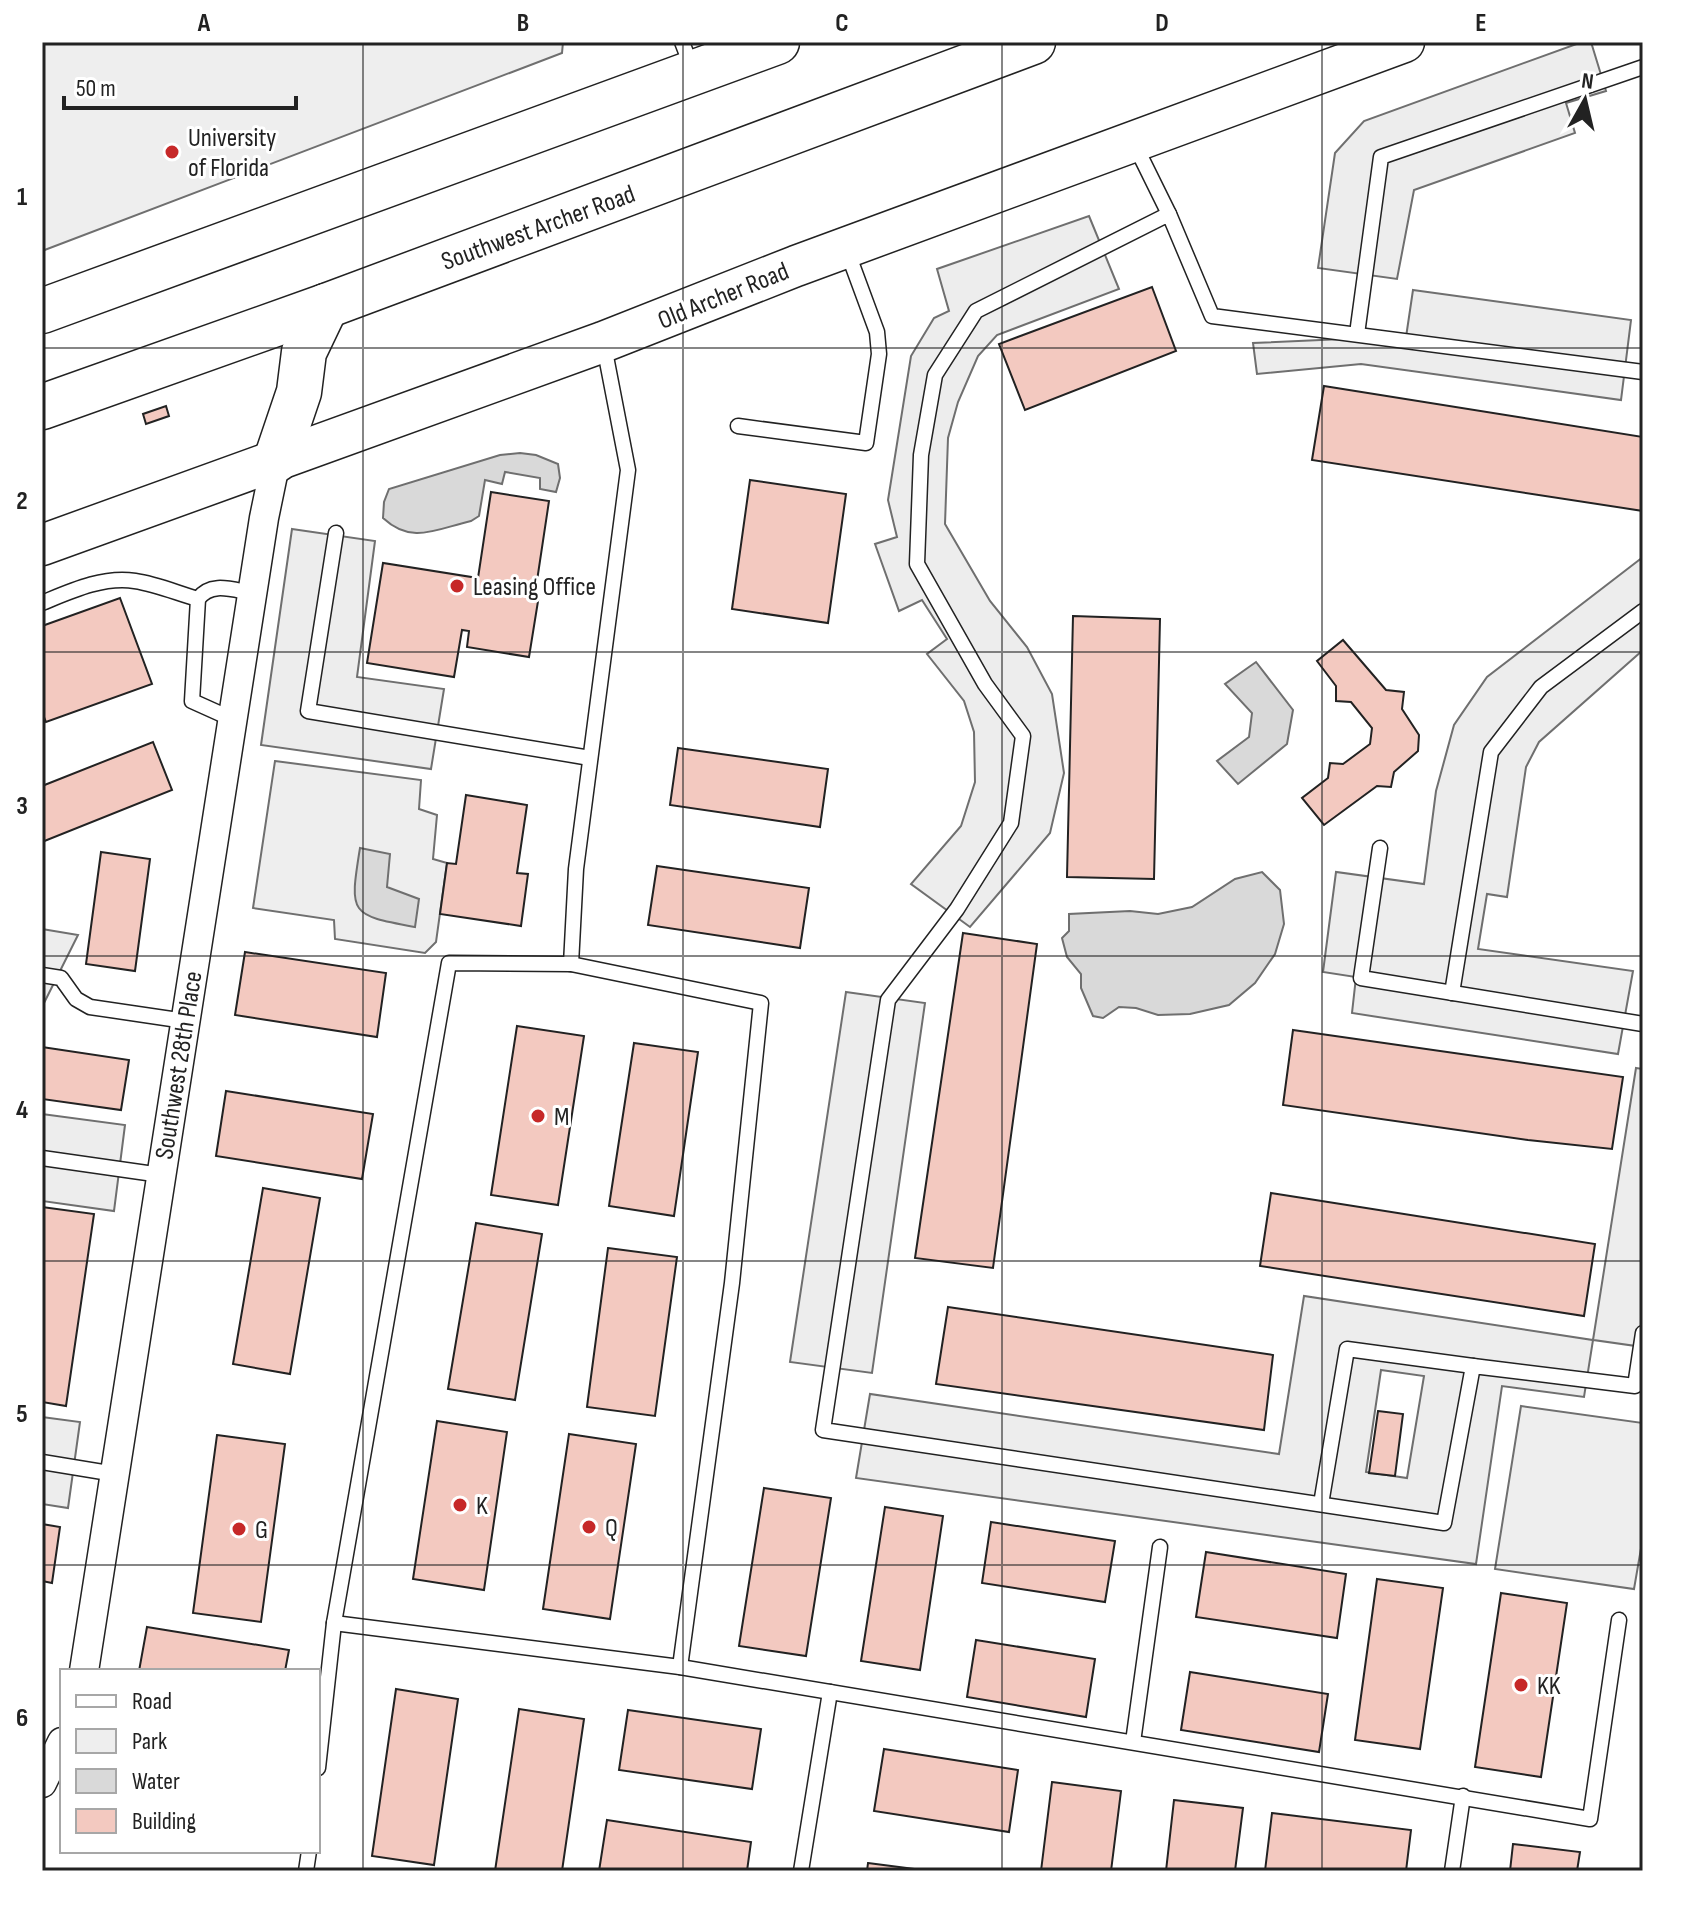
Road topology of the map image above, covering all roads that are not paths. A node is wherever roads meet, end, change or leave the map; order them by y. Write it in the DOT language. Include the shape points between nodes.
graph roads {
  1 [pos="777,42"];
  2 [pos="1033,42"];
  3 [pos="1404,42"];
  4 [pos="688,57"];
  5 [pos="1643,67"];
  6 [pos="1134,142"];
  7 [pos="1169,214"];
  8 [pos="846,248"];
  9 [pos="326,306"];
  10 [pos="42,311"];
  11 [pos="1357,334"];
  12 [pos="603,342"];
  13 [pos="1643,372"];
  14 [pos="42,407"];
  15 [pos="738,426"];
  16 [pos="276,460"];
  17 [pos="336,533"];
  18 [pos="42,545"];
  19 [pos="252,593"];
  20 [pos="198,599"];
  21 [pos="42,603"];
  22 [pos="1643,611"];
  23 [pos="232,719"];
  24 [pos="590,758"];
  25 [pos="1380,848"];
  26 [pos="571,964"];
  27 [pos="42,975"];
  28 [pos="1452,993"];
  29 [pos="185,1021"];
  30 [pos="1643,1024"];
  31 [pos="42,1158"];
  32 [pos="161,1175"];
  33 [pos="1643,1333"];
  34 [pos="1473,1366"];
  35 [pos="42,1462"];
  36 [pos="115,1474"];
  37 [pos="1321,1504"];
  38 [pos="1160,1547"];
  39 [pos="1619,1620"];
  40 [pos="334,1623"];
  41 [pos="680,1667"];
  42 [pos="84,1669"];
  43 [pos="830,1692"];
  44 [pos="1133,1742"];
  45 [pos="54,1745"];
  46 [pos="320,1750"];
  47 [pos="42,1783"];
  48 [pos="1463,1796"];
  49 [pos="801,1871"];
  50 [pos="1452,1871"];
  1 -- 4 [label="main road"];
  2 -- 9 [label="main road, Southwest Archer Road"];
  3 -- 6 [label="street, Old Archer Road"];
  4 -- 10 [label="main road"];
  5 -- 11 [label="lane" via="1381,157"];
  6 -- 7 [label="lane"];
  6 -- 8 [label="street, Old Archer Road"];
  7 -- 11 [label="lane" via="1212,316"];
  7 -- 37 [label="lane" via="976,311 935,375 921,455 917,564 985,684 1023,736 1011,823 957,909 888,1000 823,1430"];
  8 -- 12 [label="street, Old Archer Road"];
  8 -- 15 [label="lane" via="878,343 866,443"];
  9 -- 14 [label="main road, Southwest Archer Road"];
  9 -- 16 [label="main road" via="304,352 299,392"];
  11 -- 13 [label="lane"];
  12 -- 16 [label="street, Old Archer Road"];
  12 -- 24 [label="lane" via="628,470"];
  16 -- 18 [label="street, Old Archer Road"];
  16 -- 19 [label="street, Southwest 28th Place"];
  17 -- 24 [label="lane" via="308,711"];
  19 -- 20 [label="lane" via="212,587"];
  19 -- 23 [label="street, Southwest 28th Place"];
  20 -- 21 [label="lane" via="126,580 90,585"];
  20 -- 23 [label="lane" via="192,701"];
  22 -- 28 [label="lane" via="1541,687 1491,752"];
  23 -- 29 [label="street, Southwest 28th Place"];
  24 -- 26 [label="lane"];
  25 -- 28 [label="lane" via="1361,978"];
  26 -- 40 [label="lane" via="449,963"];
  26 -- 41 [label="lane" via="761,1003 732,1283"];
  27 -- 29 [label="lane" via="61,978 76,999 90,1007"];
  28 -- 30 [label="lane"];
  29 -- 32 [label="street, Southwest 28th Place"];
  31 -- 32 [label="lane"];
  32 -- 36 [label="street, Southwest 28th Place"];
  33 -- 34 [label="lane" via="1635,1386"];
  34 -- 37 [label="lane" via="1444,1523"];
  34 -- 37 [label="lane" via="1347,1349"];
  35 -- 36 [label="lane"];
  36 -- 42 [label="street, Southwest 28th Place"];
  38 -- 44 [label="lane"];
  39 -- 48 [label="lane" via="1590,1819"];
  40 -- 41 [label="lane"];
  40 -- 46 [label="lane"];
  41 -- 43 [label="lane"];
  43 -- 44 [label="lane"];
  43 -- 49 [label="lane"];
  44 -- 48 [label="lane"];
  45 -- 47 [label="street"];
  48 -- 50 [label="lane"];
}
